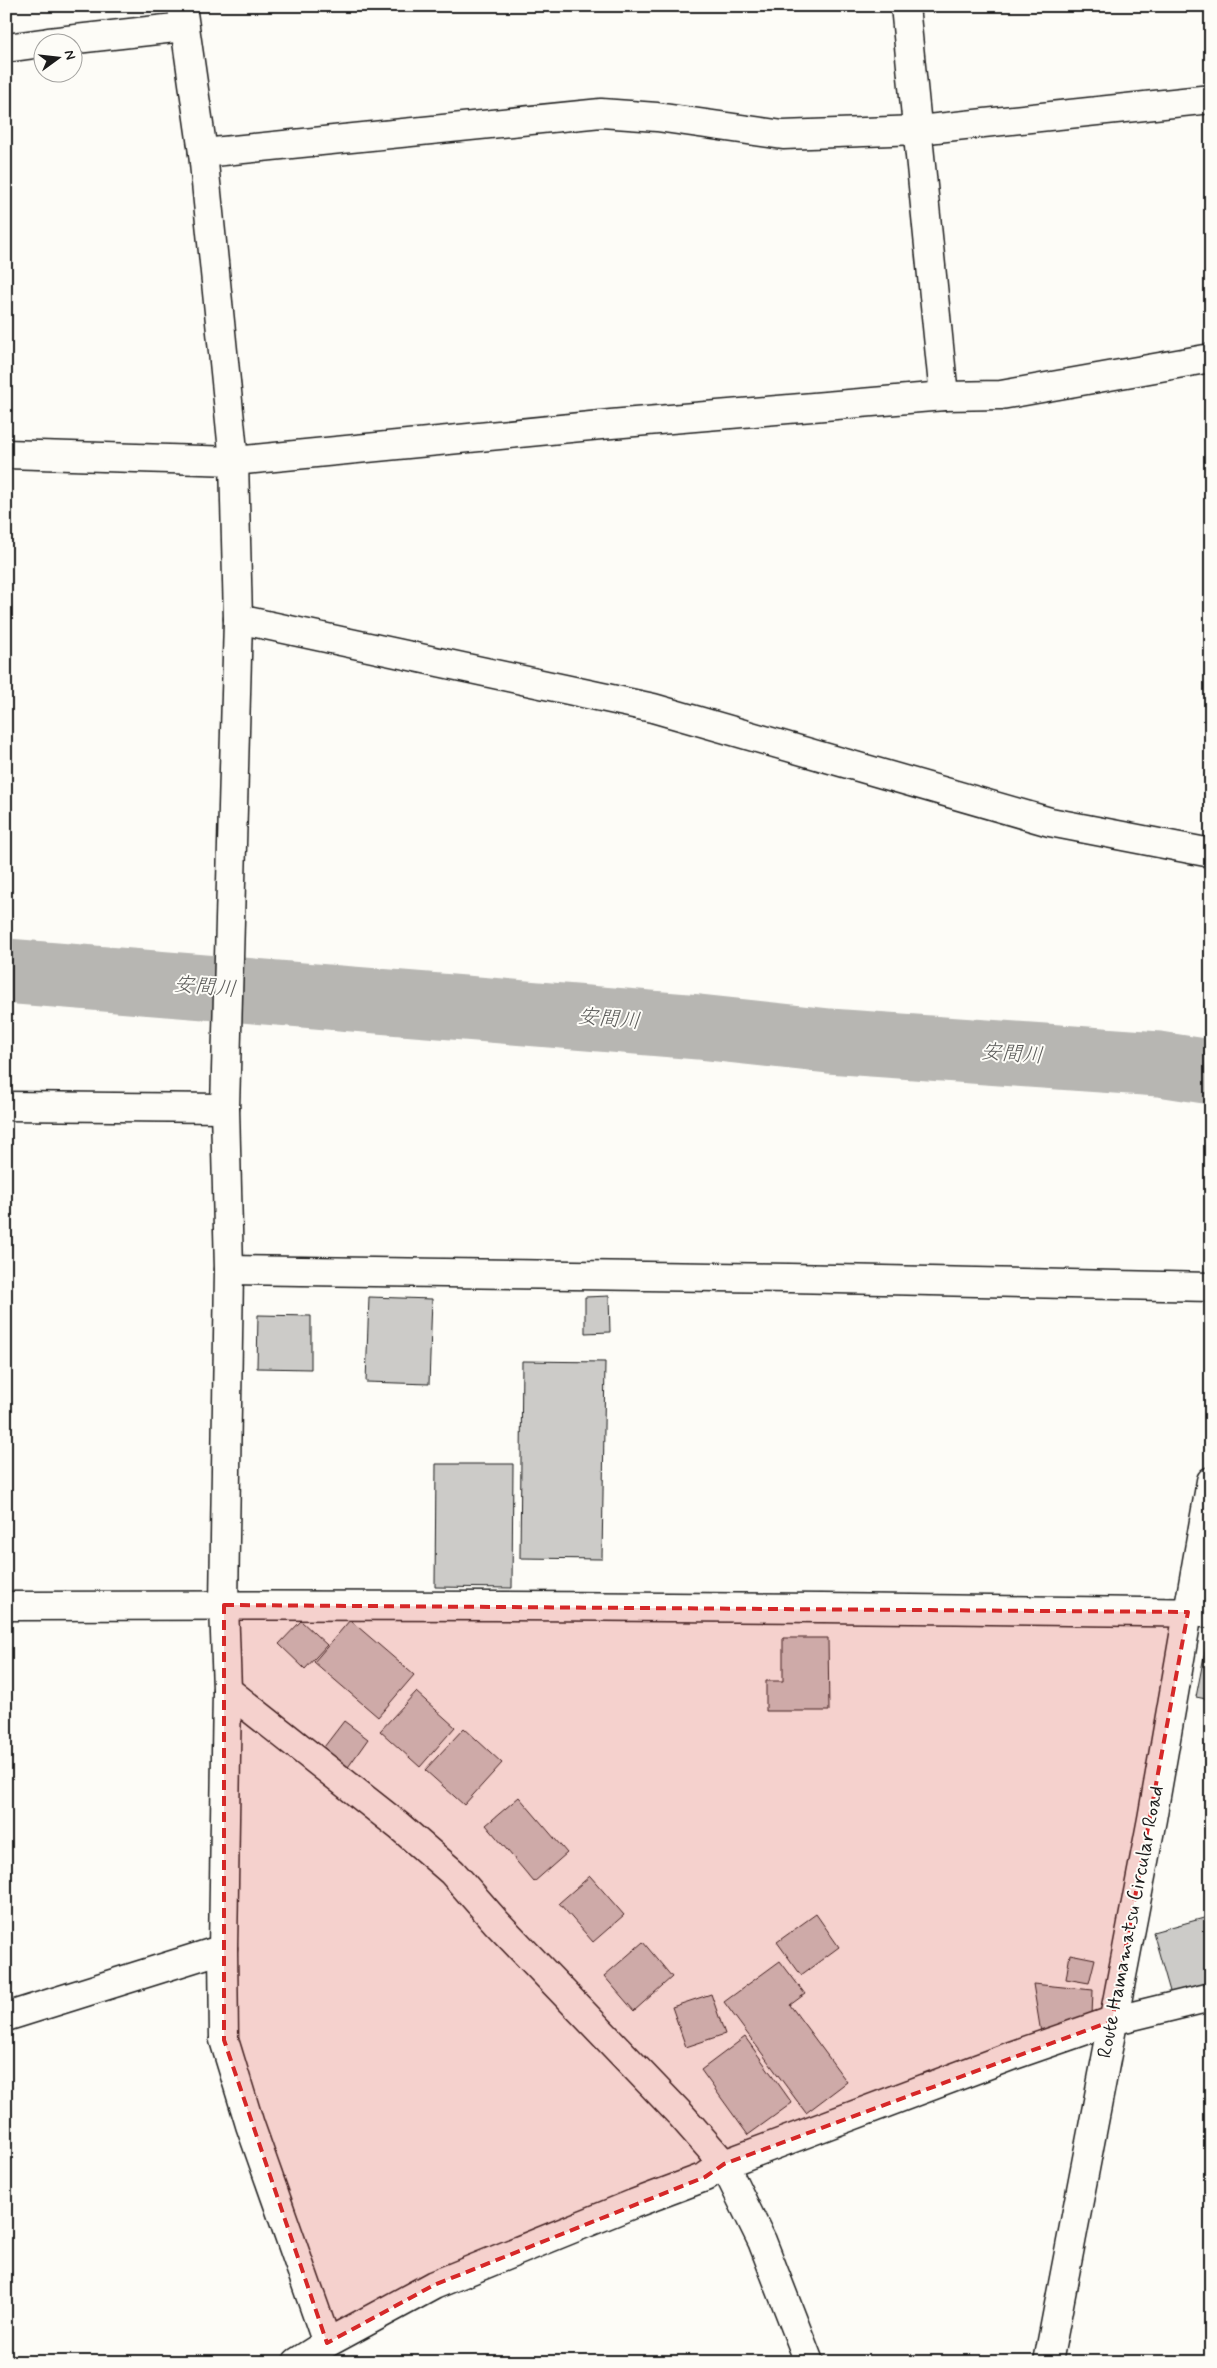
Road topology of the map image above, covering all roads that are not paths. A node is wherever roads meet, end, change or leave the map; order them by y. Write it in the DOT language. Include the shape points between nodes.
graph roads {
  1 [pos="905,6"];
  2 [pos="183,16"];
  3 [pos="82,36"];
  4 [pos="32,44"];
  5 [pos="6,48"];
  6 [pos="1211,99"];
  7 [pos="918,130"];
  8 [pos="203,153"];
  9 [pos="1211,358"];
  10 [pos="944,396"];
  11 [pos="6,454"];
  12 [pos="234,461"];
  13 [pos="238,619"];
  14 [pos="1211,853"];
  15 [pos="6,1106"];
  16 [pos="225,1108"];
  17 [pos="228,1270"];
  18 [pos="1211,1287"];
  19 [pos="1211,1481"];
  20 [pos="224,1605"];
  21 [pos="6,1606"];
  22 [pos="1200,1612"];
  23 [pos="227,1690"];
  24 [pos="223,1949"];
  25 [pos="1211,1997"];
  26 [pos="6,2017"];
  27 [pos="1112,2022"];
  28 [pos="724,2164"];
  29 [pos="327,2343"];
  30 [pos="297,2362"];
  31 [pos="809,2362"];
  32 [pos="1048,2362"];
  1 -- 7 [label="street"];
  2 -- 3 [label="street"];
  2 -- 8 [label="street"];
  4 -- 5 [label="street"];
  6 -- 7 [label="street"];
  7 -- 8 [label="street" via="783,135 601,112"];
  7 -- 10 [label="street"];
  8 -- 12 [label="street"];
  9 -- 10 [label="street" via="1001,395"];
  10 -- 12 [label="street"];
  11 -- 12 [label="street"];
  12 -- 13 [label="street"];
  13 -- 14 [label="street" via="653,708 1050,822"];
  13 -- 16 [label="street"];
  15 -- 16 [label="street"];
  16 -- 17 [label="street"];
  17 -- 18 [label="street"];
  17 -- 20 [label="street"];
  19 -- 22 [label="street, Route Hamamatsu Circular Road"];
  20 -- 21 [label="street"];
  20 -- 22 [label="street"];
  20 -- 23 [label="street"];
  22 -- 27 [label="street, Route Hamamatsu Circular Road" via="1152,1819"];
  23 -- 24 [label="street"];
  23 -- 28 [label="street" via="452,1872"];
  24 -- 26 [label="street"];
  24 -- 29 [label="street" via="224,2040 250,2125"];
  25 -- 27 [label="street"];
  27 -- 28 [label="street" via="1002,2059"];
  27 -- 32 [label="street, Route Hamamatsu Circular Road"];
  28 -- 29 [label="street" via="705,2177 434,2285"];
  28 -- 31 [label="street" via="762,2241"];
  29 -- 30 [label="street"];
}
